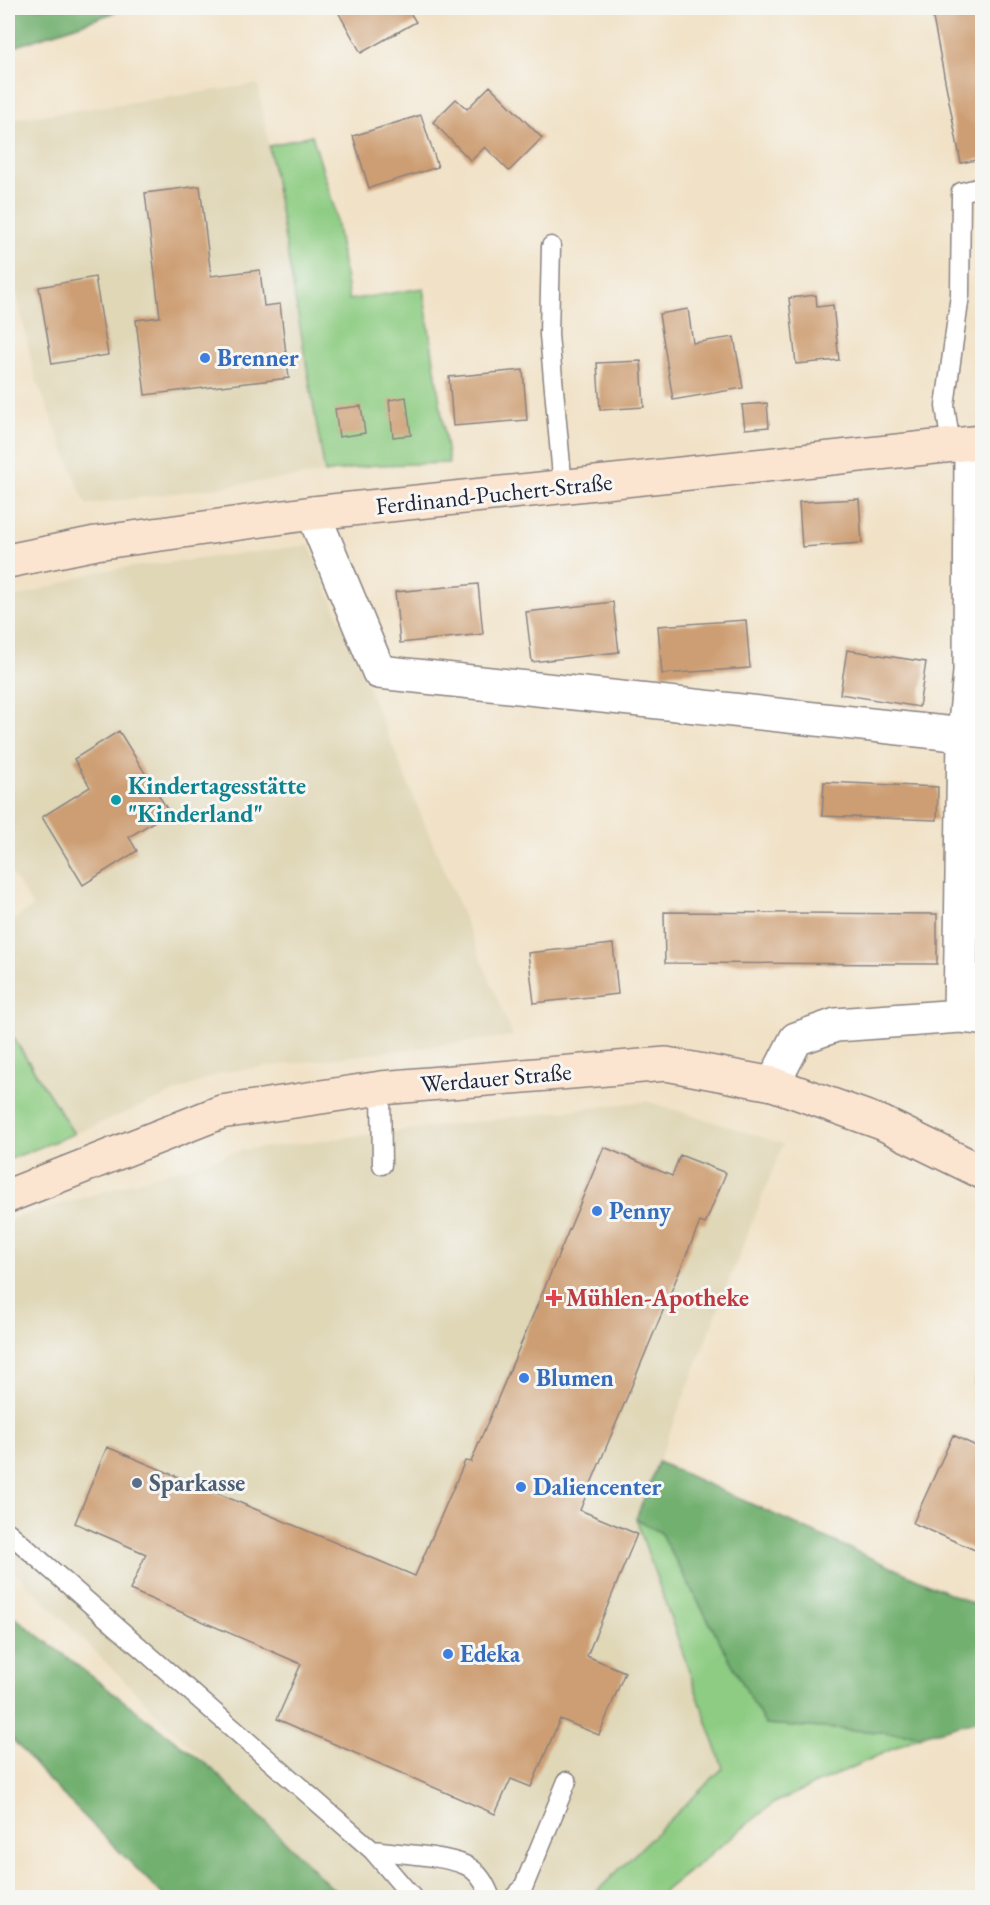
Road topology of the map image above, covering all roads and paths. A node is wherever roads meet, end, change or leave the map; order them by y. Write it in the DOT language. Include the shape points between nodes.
graph roads {
  1 [pos="982,187"];
  2 [pos="551,246"];
  3 [pos="968,444"];
  4 [pos="563,487"];
  5 [pos="313,513"];
  6 [pos="8,561"];
  7 [pos="976,674"];
  8 [pos="964,735"];
  9 [pos="971,1017"];
  10 [pos="773,1084"];
  11 [pos="381,1088"];
  12 [pos="382,1165"];
  13 [pos="982,1172"];
  14 [pos="8,1196"];
  15 [pos="8,1532"];
  16 [pos="567,1781"];
  17 [pos="372,1850"];
  18 [pos="413,1898"];
  19 [pos="491,1898"];
  20 [pos="513,1898"];
  1 -- 3 [label="lane" via="961,192 960,295 945,406"];
  2 -- 4 [label="lane" via="549,335"];
  3 -- 4 [label="main road, Ferdinand-Puchert-Straße"];
  3 -- 7 [label="street"];
  4 -- 5 [label="main road, Ferdinand-Puchert-Straße"];
  5 -- 6 [label="main road, Ferdinand-Puchert-Straße" via="96,543"];
  5 -- 8 [label="street" via="379,672"];
  7 -- 8 [label="street"];
  8 -- 9 [label="street"];
  9 -- 10 [label="street" via="836,1025 796,1039"];
  10 -- 11 [label="main road, Werdauer Straße" via="666,1064"];
  10 -- 13 [label="main road, Werdauer Straße" via="882,1123"];
  11 -- 12 [label="lane"];
  11 -- 14 [label="main road, Werdauer Straße" via="220,1112"];
  15 -- 17 [label="lane"];
  16 -- 20 [label="lane" via="523,1888"];
  17 -- 18 [label="lane"];
  17 -- 19 [label="lane" via="467,1866 486,1883"];
}
